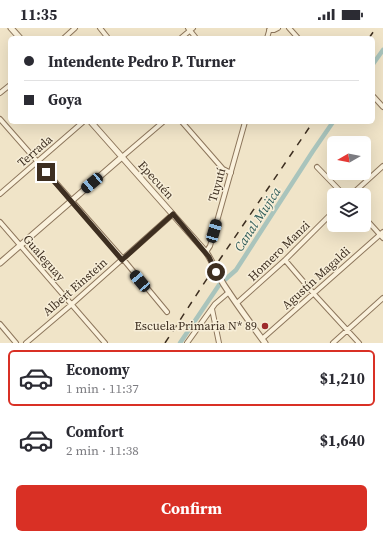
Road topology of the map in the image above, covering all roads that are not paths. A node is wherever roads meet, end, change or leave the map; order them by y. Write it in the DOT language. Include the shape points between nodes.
graph roads {
  1 [pos="11,28"];
  2 [pos="75,28"];
  3 [pos="100,28"];
  4 [pos="278,28"];
  5 [pos="289,28"];
  6 [pos="270,29"];
  7 [pos="18,36"];
  8 [pos="66,36"];
  9 [pos="106,36"];
  10 [pos="296,36"];
  11 [pos="8,86"];
  12 [pos="0,93"];
  13 [pos="375,98"];
  14 [pos="383,105"];
  15 [pos="0,119"];
  16 [pos="81,124"];
  17 [pos="93,124"];
  18 [pos="161,124"];
  19 [pos="184,124"];
  20 [pos="244,124"];
  21 [pos="122,157"];
  22 [pos="37,162"];
  23 [pos="383,166"];
  24 [pos="317,167"];
  25 [pos="231,173"];
  26 [pos="337,188"];
  27 [pos="359,188"];
  28 [pos="0,194"];
  29 [pos="71,201"];
  30 [pos="173,214"];
  31 [pos="327,218"];
  32 [pos="0,222"];
  33 [pos="371,224"];
  34 [pos="382,235"];
  35 [pos="20,246"];
  36 [pos="206,252"];
  37 [pos="122,260"];
  38 [pos="285,260"];
  39 [pos="0,263"];
  40 [pos="229,292"];
  41 [pos="314,294"];
  42 [pos="383,298"];
  43 [pos="237,303"];
  44 [pos="72,304"];
  45 [pos="212,309"];
  46 [pos="167,312"];
  47 [pos="0,324"];
  48 [pos="348,331"];
  49 [pos="264,341"];
  50 [pos="16,343"];
  51 [pos="26,343"];
  52 [pos="105,343"];
  53 [pos="187,343"];
  54 [pos="219,343"];
  55 [pos="334,343"];
  56 [pos="359,343"];
  1 -- 7 [label="street"];
  2 -- 8 [label="street"];
  3 -- 9 [label="street"];
  4 -- 6 [label="street"];
  5 -- 10 [label="street"];
  11 -- 12 [label="street"];
  13 -- 14 [label="street"];
  15 -- 22 [label="street"];
  16 -- 22 [label="street, Terrada"];
  17 -- 21 [label="street, Epecuén"];
  18 -- 21 [label="street"];
  19 -- 25 [label="street" via="223,169"];
  20 -- 25 [label="street, Tuyutí"];
  21 -- 29 [label="street"];
  21 -- 30 [label="street, Epecuén"];
  22 -- 28 [label="street, Terrada"];
  22 -- 29 [label="street"];
  23 -- 27 [label="street"];
  24 -- 26 [label="street"];
  25 -- 36 [label="street, Tuyutí" via="210,246"];
  29 -- 35 [label="street"];
  29 -- 37 [label="street"];
  30 -- 36 [label="street, Epecuén"];
  30 -- 37 [label="street, Albert Einstein"];
  31 -- 38 [label="street, Homero Manzi"];
  32 -- 35 [label="street, Gualeguay"];
  33 -- 34 [label="street"];
  34 -- 41 [label="street, Agustín Magaldi"];
  35 -- 39 [label="street"];
  35 -- 44 [label="street, Gualeguay"];
  36 -- 40 [label="street, Epecuén"];
  37 -- 44 [label="street, Albert Einstein"];
  37 -- 46 [label="street"];
  38 -- 41 [label="street"];
  38 -- 43 [label="street, Homero Manzi"];
  40 -- 43 [label="street, Epecuén"];
  40 -- 45 [label="street"];
  41 -- 48 [label="street"];
  41 -- 49 [label="street, Agustín Magaldi"];
  42 -- 48 [label="street"];
  43 -- 49 [label="street, Epecuén"];
  44 -- 51 [label="street, Albert Einstein"];
  44 -- 52 [label="street, Gualeguay"];
  45 -- 53 [label="street"];
  45 -- 54 [label="street"];
  47 -- 50 [label="street"];
  48 -- 55 [label="street"];
  48 -- 56 [label="street"];
}
